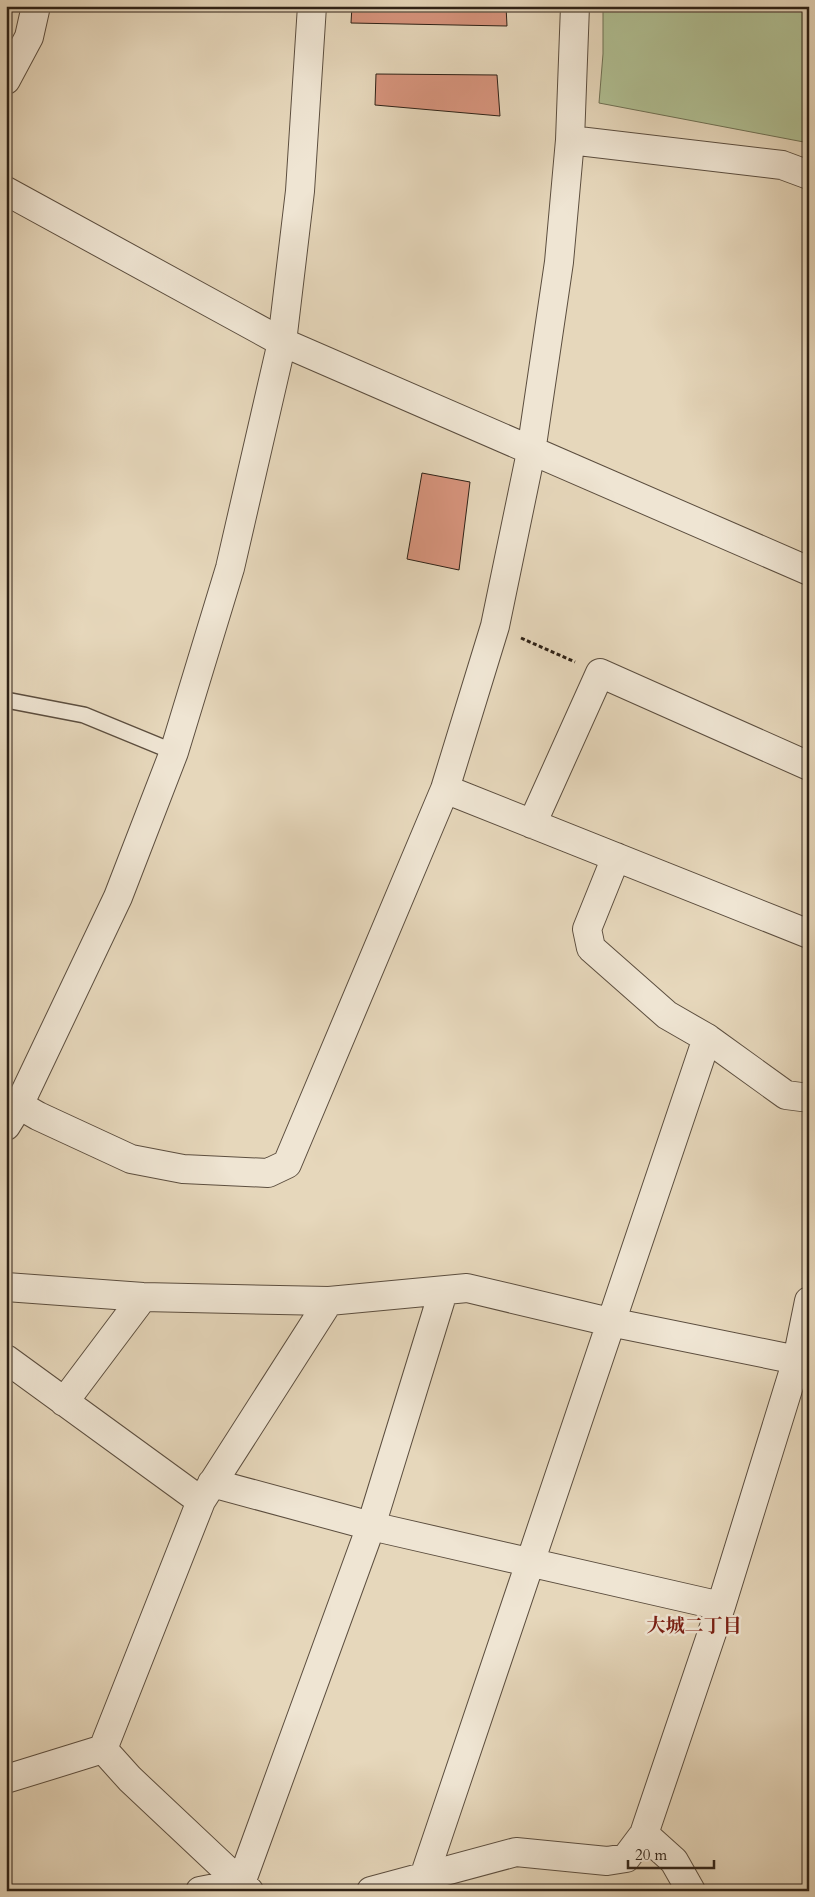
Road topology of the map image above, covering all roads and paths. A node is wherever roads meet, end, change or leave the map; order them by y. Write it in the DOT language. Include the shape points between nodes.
graph roads {
  1 [pos="36,6"];
  2 [pos="312,6"];
  3 [pos="575,6"];
  4 [pos="14,47"];
  5 [pos="6,80"];
  6 [pos="570,140"];
  7 [pos="809,175"];
  8 [pos="6,191"];
  9 [pos="282,342"];
  10 [pos="530,452"];
  11 [pos="809,571"];
  12 [pos="495,626"];
  13 [pos="600,673"];
  14 [pos="6,700"];
  15 [pos="174,752"];
  16 [pos="809,766"];
  17 [pos="446,789"];
  18 [pos="532,824"];
  19 [pos="616,857"];
  20 [pos="809,934"];
  21 [pos="707,1038"];
  22 [pos="809,1098"];
  23 [pos="13,1115"];
  24 [pos="6,1288"];
  25 [pos="443,1292"];
  26 [pos="143,1297"];
  27 [pos="809,1301"];
  28 [pos="329,1302"];
  29 [pos="610,1322"];
  30 [pos="6,1359"];
  31 [pos="797,1360"];
  32 [pos="64,1402"];
  33 [pos="206,1492"];
  34 [pos="371,1526"];
  35 [pos="531,1564"];
  36 [pos="721,1606"];
  37 [pos="103,1749"];
  38 [pos="6,1779"];
  39 [pos="644,1834"];
  40 [pos="424,1877"];
  41 [pos="245,1887"];
  42 [pos="200,1891"];
  43 [pos="371,1891"];
  44 [pos="691,1891"];
  1 -- 4 [label="street" via="29,36"];
  2 -- 9 [label="street" via="300,191"];
  3 -- 6 [label="street"];
  4 -- 5 [label="street"];
  6 -- 7 [label="street" via="782,165"];
  6 -- 10 [label="street" via="559,262"];
  8 -- 9 [label="street"];
  9 -- 10 [label="street"];
  9 -- 15 [label="street" via="230,568"];
  10 -- 11 [label="street"];
  10 -- 12 [label="street"];
  12 -- 13 [label="path"];
  12 -- 17 [label="street"];
  13 -- 16 [label="street"];
  13 -- 18 [label="street"];
  14 -- 15 [label="lane" via="84,716"];
  15 -- 23 [label="street" via="118,897"];
  17 -- 18 [label="street"];
  17 -- 23 [label="street" via="288,1164 268,1173 183,1169 131,1158 38,1116"];
  18 -- 19 [label="street"];
  19 -- 20 [label="street"];
  19 -- 21 [label="street" via="587,929 591,948 666,1015"];
  21 -- 22 [label="street" via="786,1095"];
  21 -- 29 [label="street"];
  24 -- 26 [label="street"];
  25 -- 28 [label="street"];
  25 -- 29 [label="street" via="467,1288"];
  25 -- 34 [label="street"];
  26 -- 28 [label="street"];
  26 -- 32 [label="street"];
  27 -- 31 [label="street"];
  28 -- 33 [label="street"];
  29 -- 31 [label="street"];
  29 -- 35 [label="street"];
  30 -- 32 [label="street"];
  31 -- 36 [label="street"];
  32 -- 33 [label="street"];
  33 -- 34 [label="street"];
  33 -- 37 [label="street"];
  34 -- 35 [label="street"];
  34 -- 41 [label="street"];
  35 -- 36 [label="street"];
  35 -- 40 [label="street"];
  36 -- 39 [label="street"];
  37 -- 38 [label="street"];
  37 -- 41 [label="street" via="130,1779"];
  39 -- 40 [label="street" via="626,1858 607,1861 516,1852"];
  39 -- 44 [label="street" via="674,1861"];
  40 -- 43 [label="street"];
  41 -- 42 [label="street"];
}
